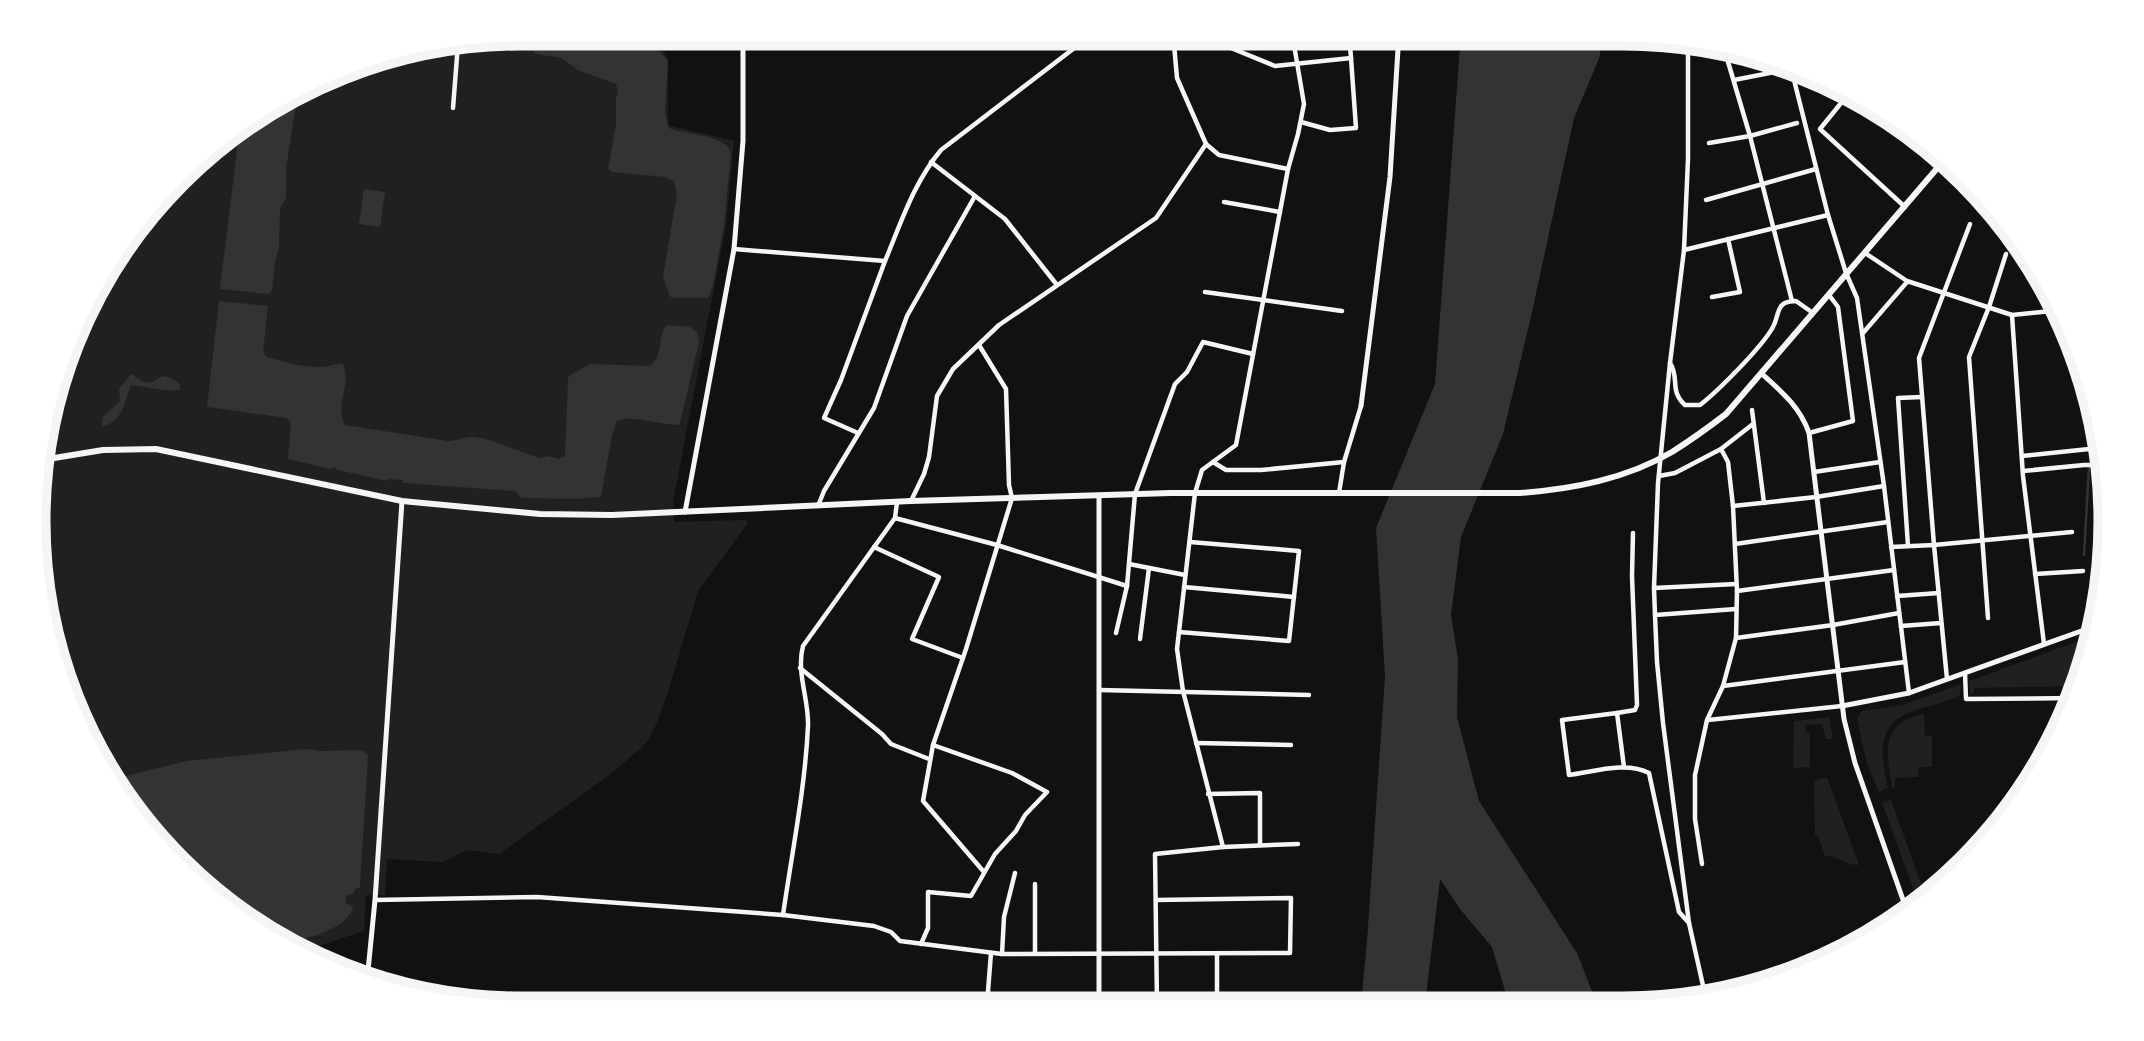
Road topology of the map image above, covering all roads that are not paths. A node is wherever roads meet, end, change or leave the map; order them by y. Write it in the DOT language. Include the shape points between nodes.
graph roads {
  1 [pos="743,46"];
  2 [pos="1076,46"];
  3 [pos="1174,46"];
  4 [pos="1231,46"];
  5 [pos="1294,46"];
  6 [pos="1350,46"];
  7 [pos="1398,46"];
  8 [pos="458,50"];
  9 [pos="1688,50"];
  10 [pos="1351,58"];
  11 [pos="1727,58"];
  12 [pos="1297,65"];
  13 [pos="1773,70"];
  14 [pos="1793,77"];
  15 [pos="1734,80"];
  16 [pos="1844,99"];
  17 [pos="453,108"];
  18 [pos="1301,122"];
  19 [pos="1797,123"];
  20 [pos="1898,133"];
  21 [pos="1750,136"];
  22 [pos="1709,143"];
  23 [pos="1206,144"];
  24 [pos="1910,145"];
  25 [pos="931,162"];
  26 [pos="1940,166"];
  27 [pos="1288,169"];
  28 [pos="1816,169"];
  29 [pos="1762,184"];
  30 [pos="975,196"];
  31 [pos="1706,200"];
  32 [pos="1224,202"];
  33 [pos="1905,207"];
  34 [pos="1280,212"];
  35 [pos="1828,215"];
  36 [pos="1970,224"];
  37 [pos="1772,227"];
  38 [pos="1728,239"];
  39 [pos="734,249"];
  40 [pos="1684,250"];
  41 [pos="1865,253"];
  42 [pos="2006,254"];
  43 [pos="885,261"];
  44 [pos="1846,273"];
  45 [pos="1908,281"];
  46 [pos="1057,285"];
  47 [pos="1205,292"];
  48 [pos="1944,294"];
  49 [pos="1829,295"];
  50 [pos="1712,297"];
  51 [pos="1264,299"];
  52 [pos="1791,300"];
  53 [pos="1989,307"];
  54 [pos="1342,311"];
  55 [pos="2050,311"];
  56 [pos="1813,314"];
  57 [pos="2012,315"];
  58 [pos="1863,334"];
  59 [pos="979,345"];
  60 [pos="1253,354"];
  61 [pos="1670,363"];
  62 [pos="1762,373"];
  63 [pos="1922,397"];
  64 [pos="1361,406"];
  65 [pos="1752,410"];
  66 [pos="1753,424"];
  67 [pos="858,433"];
  68 [pos="1809,433"];
  69 [pos="1721,449"];
  70 [pos="2093,450"];
  71 [pos="2022,456"];
  72 [pos="1661,458"];
  73 [pos="50,459"];
  74 [pos="1213,462"];
  75 [pos="1344,462"];
  76 [pos="1880,462"];
  77 [pos="2095,465"];
  78 [pos="2023,471"];
  79 [pos="1814,472"];
  80 [pos="1659,476"];
  81 [pos="1884,486"];
  82 [pos="1195,493"];
  83 [pos="1339,493"];
  84 [pos="1135,494"];
  85 [pos="1099,496"];
  86 [pos="1816,497"];
  87 [pos="1012,498"];
  88 [pos="402,501"];
  89 [pos="911,501"];
  90 [pos="897,502"];
  91 [pos="1764,503"];
  92 [pos="1733,506"];
  93 [pos="817,507"];
  94 [pos="685,512"];
  95 [pos="895,518"];
  96 [pos="1888,523"];
  97 [pos="1821,532"];
  98 [pos="1633,533"];
  99 [pos="2072,533"];
  100 [pos="2031,537"];
  101 [pos="1982,541"];
  102 [pos="1190,542"];
  103 [pos="1735,544"];
  104 [pos="997,545"];
  105 [pos="1934,545"];
  106 [pos="1908,546"];
  107 [pos="874,547"];
  108 [pos="1891,547"];
  109 [pos="1129,564"];
  110 [pos="1149,568"];
  111 [pos="1894,570"];
  112 [pos="2083,571"];
  113 [pos="2035,573"];
  114 [pos="1185,575"];
  115 [pos="1100,578"];
  116 [pos="1827,579"];
  117 [pos="1127,586"];
  118 [pos="1184,587"];
  119 [pos="1736,587"];
  120 [pos="1654,589"];
  121 [pos="1939,593"];
  122 [pos="1897,596"];
  123 [pos="1294,597"];
  124 [pos="1736,609"];
  125 [pos="1899,613"];
  126 [pos="1655,615"];
  127 [pos="1988,618"];
  128 [pos="1941,623"];
  129 [pos="1833,625"];
  130 [pos="1900,626"];
  131 [pos="2085,630"];
  132 [pos="1179,632"];
  133 [pos="1116,633"];
  134 [pos="1736,638"];
  135 [pos="1140,639"];
  136 [pos="2044,644"];
  137 [pos="963,658"];
  138 [pos="1905,662"];
  139 [pos="800,668"];
  140 [pos="1839,672"];
  141 [pos="1965,673"];
  142 [pos="1947,679"];
  143 [pos="1723,686"];
  144 [pos="1099,690"];
  145 [pos="1183,691"];
  146 [pos="1909,693"];
  147 [pos="1309,695"];
  148 [pos="2063,698"];
  149 [pos="1842,706"];
  150 [pos="1617,713"];
  151 [pos="1707,720"];
  152 [pos="1196,743"];
  153 [pos="933,745"];
  154 [pos="1291,745"];
  155 [pos="929,759"];
  156 [pos="1624,767"];
  157 [pos="1208,793"];
  158 [pos="1297,844"];
  159 [pos="1260,845"];
  160 [pos="1223,847"];
  161 [pos="1702,864"];
  162 [pos="984,872"];
  163 [pos="1015,873"];
  164 [pos="1035,884"];
  165 [pos="375,900"];
  166 [pos="1156,900"];
  167 [pos="1904,903"];
  168 [pos="783,915"];
  169 [pos="1689,923"];
  170 [pos="921,944"];
  171 [pos="992,953"];
  172 [pos="1035,953"];
  173 [pos="1100,953"];
  174 [pos="1217,953"];
  175 [pos="1003,954"];
  176 [pos="1156,954"];
  177 [pos="368,970"];
  178 [pos="1704,988"];
  179 [pos="988,996"];
  180 [pos="1099,996"];
  181 [pos="1157,996"];
  182 [pos="1217,996"];
  1 -- 39 [label="street" via="743,141"];
  2 -- 25 [label="street"];
  3 -- 23 [label="street" via="1177,78"];
  4 -- 12 [label="street" via="1275,66"];
  5 -- 12 [label="street"];
  6 -- 10 [label="street"];
  7 -- 64 [label="street" via="1390,177"];
  8 -- 17 [label="street"];
  9 -- 40 [label="street"];
  10 -- 12 [label="street"];
  10 -- 18 [label="street" via="1356,128 1330,130"];
  11 -- 15 [label="street"];
  12 -- 18 [label="street" via="1304,104"];
  13 -- 15 [label="street"];
  14 -- 28 [label="street"];
  15 -- 21 [label="street"];
  16 -- 33 [label="street" via="1819,129"];
  18 -- 27 [label="street"];
  19 -- 21 [label="street"];
  20 -- 24 [label="street"];
  21 -- 22 [label="street"];
  21 -- 29 [label="street"];
  23 -- 27 [label="street" via="1219,155"];
  23 -- 46 [label="street" via="1156,218"];
  25 -- 30 [label="street"];
  25 -- 43 [label="street"];
  26 -- 33 [label="main road"];
  27 -- 34 [label="street"];
  28 -- 29 [label="street"];
  28 -- 35 [label="street"];
  29 -- 31 [label="street"];
  29 -- 37 [label="street"];
  30 -- 46 [label="street" via="1006,219"];
  30 -- 67 [label="street" via="907,316 874,408"];
  32 -- 34 [label="street"];
  33 -- 41 [label="main road"];
  34 -- 51 [label="street"];
  35 -- 37 [label="street"];
  35 -- 44 [label="street"];
  36 -- 48 [label="street"];
  37 -- 38 [label="street"];
  37 -- 52 [label="street"];
  38 -- 40 [label="street"];
  38 -- 50 [label="street" via="1740,292"];
  39 -- 43 [label="street"];
  39 -- 94 [label="street"];
  40 -- 61 [label="street"];
  41 -- 44 [label="main road"];
  41 -- 45 [label="street"];
  42 -- 53 [label="street"];
  43 -- 67 [label="street" via="824,418"];
  44 -- 49 [label="main road"];
  44 -- 58 [label="street" via="1857,298"];
  45 -- 48 [label="street"];
  45 -- 58 [label="street"];
  46 -- 59 [label="street" via="999,325"];
  47 -- 51 [label="street"];
  48 -- 53 [label="street"];
  48 -- 63 [label="street" via="1919,358"];
  49 -- 56 [label="main road"];
  49 -- 68 [label="street" via="1838,306 1853,421"];
  51 -- 54 [label="street"];
  51 -- 60 [label="street"];
  52 -- 56 [label="street"];
  52 -- 61 [label="street" via="1780,307 1773,327 1742,365 1699,405 1681,403"];
  53 -- 57 [label="street"];
  53 -- 101 [label="street" via="1969,357"];
  55 -- 57 [label="street"];
  56 -- 62 [label="main road"];
  57 -- 71 [label="street"];
  58 -- 76 [label="street"];
  59 -- 87 [label="street" via="1006,389"];
  59 -- 89 [label="street" via="953,369 940,389 929,457"];
  60 -- 74 [label="street" via="1236,445"];
  60 -- 84 [label="street" via="1203,342 1175,384"];
  61 -- 72 [label="street"];
  62 -- 68 [label="street" via="1799,411"];
  62 -- 72 [label="main road" via="1726,414"];
  63 -- 105 [label="street"];
  63 -- 106 [label="street" via="1898,398"];
  64 -- 75 [label="street"];
  65 -- 66 [label="street"];
  66 -- 69 [label="street"];
  66 -- 91 [label="street"];
  67 -- 93 [label="street"];
  68 -- 79 [label="street"];
  69 -- 80 [label="street" via="1675,473"];
  69 -- 92 [label="street" via="1728,462"];
  70 -- 71 [label="street"];
  71 -- 78 [label="street"];
  72 -- 80 [label="street"];
  72 -- 83 [label="main road" via="1617,477 1540,491"];
  73 -- 88 [label="main road" via="103,450 156,449"];
  74 -- 75 [label="street" via="1227,470 1261,470"];
  74 -- 82 [label="street" via="1202,470"];
  75 -- 83 [label="street"];
  76 -- 79 [label="street"];
  76 -- 81 [label="street"];
  77 -- 78 [label="street"];
  78 -- 100 [label="street"];
  79 -- 86 [label="street"];
  80 -- 120 [label="street"];
  81 -- 86 [label="street"];
  81 -- 96 [label="street"];
  82 -- 83 [label="main road"];
  82 -- 84 [label="main road"];
  82 -- 102 [label="street"];
  84 -- 85 [label="main road"];
  84 -- 109 [label="street"];
  85 -- 87 [label="main road"];
  85 -- 115 [label="street"];
  86 -- 91 [label="street"];
  86 -- 97 [label="street"];
  87 -- 89 [label="main road"];
  87 -- 104 [label="street"];
  88 -- 94 [label="main road" via="540,514"];
  88 -- 165 [label="street"];
  89 -- 90 [label="main road"];
  90 -- 93 [label="main road"];
  90 -- 95 [label="street"];
  91 -- 92 [label="street"];
  92 -- 103 [label="street"];
  93 -- 94 [label="main road"];
  95 -- 104 [label="street"];
  95 -- 107 [label="street"];
  96 -- 97 [label="street"];
  96 -- 108 [label="street"];
  97 -- 103 [label="street"];
  97 -- 116 [label="street"];
  98 -- 150 [label="street" via="1637,705 1635,710"];
  99 -- 100 [label="street"];
  100 -- 101 [label="street"];
  100 -- 113 [label="street"];
  101 -- 105 [label="street"];
  101 -- 127 [label="street"];
  102 -- 114 [label="street"];
  102 -- 123 [label="street" via="1299,551"];
  103 -- 119 [label="street"];
  104 -- 115 [label="street"];
  104 -- 137 [label="street"];
  105 -- 106 [label="street"];
  105 -- 121 [label="street"];
  106 -- 108 [label="street"];
  107 -- 137 [label="street" via="939,577 912,639"];
  107 -- 139 [label="street" via="803,646"];
  108 -- 111 [label="street"];
  109 -- 110 [label="street"];
  109 -- 117 [label="street"];
  110 -- 114 [label="street"];
  110 -- 135 [label="street"];
  111 -- 116 [label="street"];
  111 -- 122 [label="street"];
  112 -- 113 [label="street"];
  113 -- 136 [label="street"];
  114 -- 118 [label="street"];
  115 -- 117 [label="street"];
  115 -- 144 [label="street"];
  116 -- 119 [label="street"];
  116 -- 129 [label="street"];
  117 -- 133 [label="street"];
  118 -- 123 [label="street"];
  118 -- 132 [label="street"];
  119 -- 120 [label="street"];
  119 -- 124 [label="street"];
  120 -- 126 [label="street"];
  121 -- 122 [label="street"];
  121 -- 128 [label="street"];
  122 -- 125 [label="street"];
  123 -- 132 [label="street" via="1289,641"];
  124 -- 126 [label="street"];
  124 -- 134 [label="street"];
  125 -- 129 [label="street"];
  125 -- 130 [label="street"];
  126 -- 169 [label="street" via="1663,723"];
  128 -- 130 [label="street"];
  128 -- 142 [label="street"];
  129 -- 134 [label="street"];
  129 -- 140 [label="street"];
  130 -- 138 [label="street"];
  131 -- 136 [label="street"];
  132 -- 145 [label="street"];
  134 -- 143 [label="street"];
  136 -- 141 [label="street"];
  137 -- 153 [label="street"];
  138 -- 140 [label="street"];
  138 -- 146 [label="street"];
  139 -- 155 [label="street" via="891,744"];
  139 -- 168 [label="street" via="808,721 806,752"];
  140 -- 143 [label="street"];
  140 -- 149 [label="street"];
  141 -- 142 [label="street"];
  141 -- 148 [label="street" via="1966,699"];
  142 -- 146 [label="street"];
  143 -- 151 [label="street"];
  144 -- 145 [label="street"];
  144 -- 173 [label="street"];
  145 -- 147 [label="street"];
  145 -- 152 [label="street"];
  146 -- 149 [label="street"];
  149 -- 151 [label="street"];
  149 -- 167 [label="street" via="1855,763"];
  150 -- 156 [label="street"];
  150 -- 156 [label="street" via="1562,720 1569,775"];
  151 -- 161 [label="street" via="1695,775"];
  152 -- 154 [label="street"];
  152 -- 157 [label="street"];
  153 -- 155 [label="street"];
  153 -- 162 [label="street" via="1012,773 1047,792"];
  155 -- 162 [label="street" via="923,801"];
  156 -- 169 [label="street" via="1649,773 1679,912"];
  157 -- 159 [label="street" via="1260,793"];
  157 -- 160 [label="street"];
  158 -- 159 [label="street"];
  159 -- 160 [label="street"];
  160 -- 166 [label="street" via="1155,854"];
  162 -- 170 [label="street" via="971,896 929,892 928,928"];
  163 -- 175 [label="street" via="1004,917"];
  164 -- 172 [label="street"];
  165 -- 168 [label="street" via="537,897"];
  165 -- 177 [label="street"];
  166 -- 174 [label="street" via="1291,898 1290,953"];
  166 -- 176 [label="street"];
  168 -- 170 [label="street" via="874,926 900,941"];
  169 -- 178 [label="street"];
  170 -- 171 [label="street"];
  171 -- 175 [label="street"];
  171 -- 179 [label="street"];
  172 -- 173 [label="street"];
  172 -- 175 [label="street"];
  173 -- 176 [label="street"];
  173 -- 180 [label="street"];
  174 -- 176 [label="street"];
  174 -- 182 [label="street"];
  176 -- 181 [label="street"];
}
